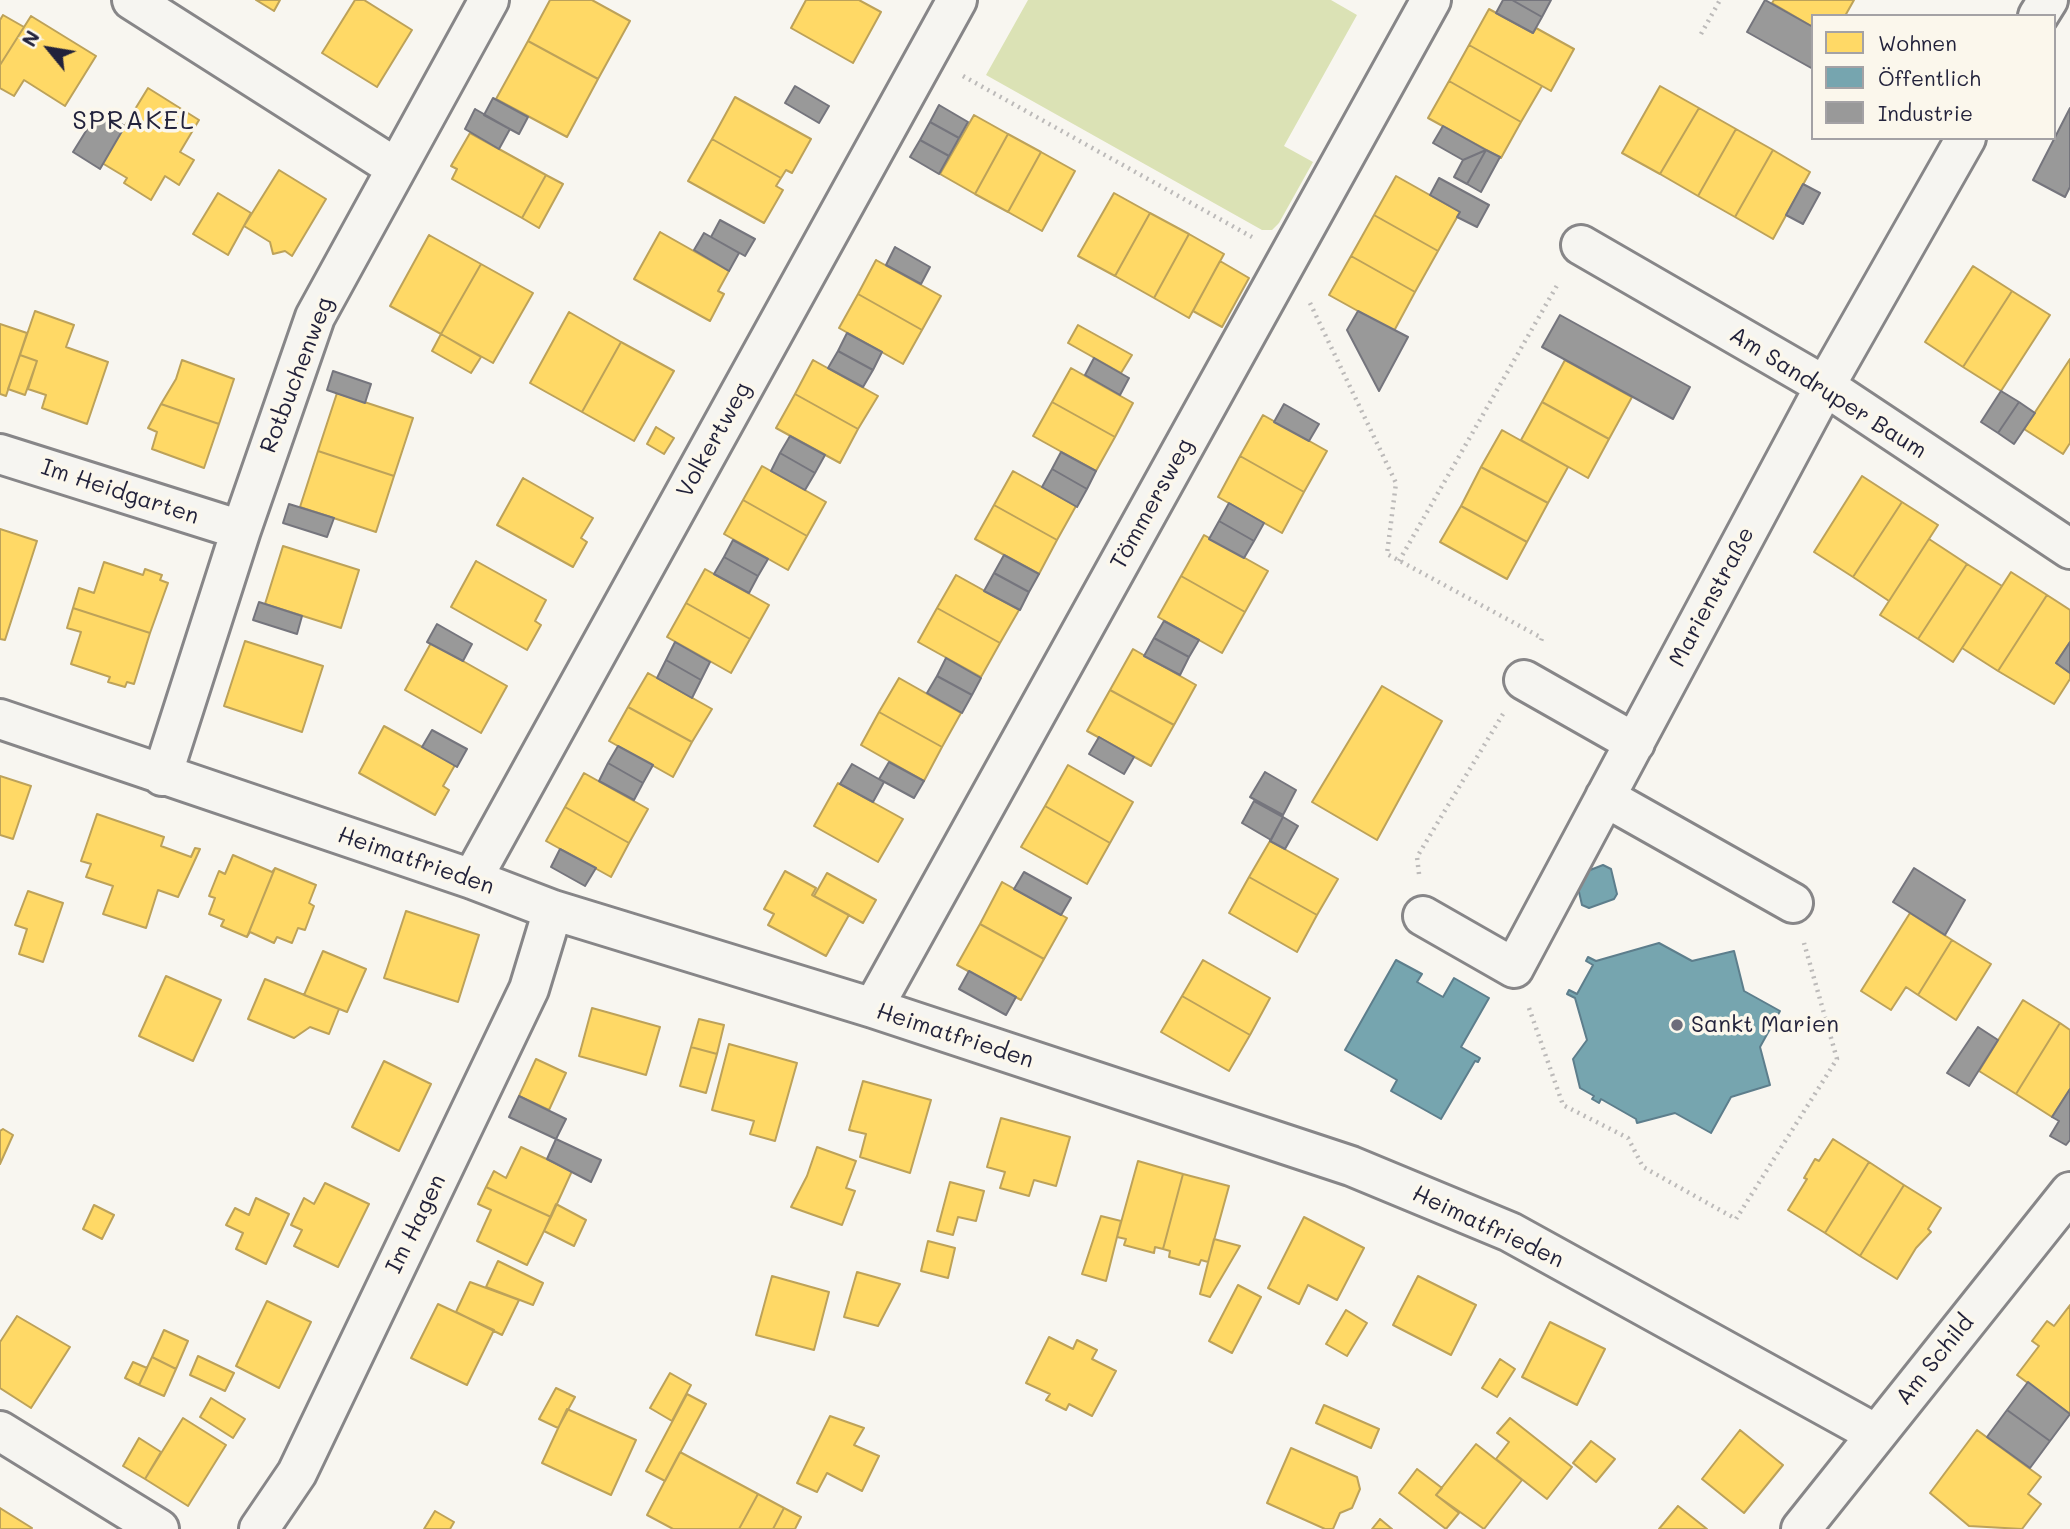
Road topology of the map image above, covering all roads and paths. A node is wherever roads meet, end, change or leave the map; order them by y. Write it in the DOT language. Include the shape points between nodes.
graph roads {
  1 [pos="132,0"];
  2 [pos="489,0"];
  3 [pos="957,0"];
  4 [pos="1431,0"];
  5 [pos="1720,0"];
  6 [pos="1701,34"];
  7 [pos="927,55"];
  8 [pos="1965,140"];
  9 [pos="396,168"];
  10 [pos="1581,245"];
  11 [pos="1289,257"];
  12 [pos="1825,386"];
  13 [pos="0,454"];
  14 [pos="241,530"];
  15 [pos="2070,549"];
  16 [pos="1399,561"];
  17 [pos="1524,680"];
  18 [pos="0,719"];
  19 [pos="1635,743"];
  20 [pos="162,776"];
  21 [pos="1605,797"];
  22 [pos="472,879"];
  23 [pos="1793,903"];
  24 [pos="553,910"];
  25 [pos="1423,916"];
  26 [pos="1514,968"];
  27 [pos="873,1008"];
  28 [pos="2063,1213"];
  29 [pos="0,1431"];
  30 [pos="1876,1434"];
  31 [pos="159,1529"];
  32 [pos="260,1529"];
  33 [pos="1801,1529"];
  1 -- 9 [label="street"];
  2 -- 9 [label="street, Rotbuchenweg"];
  3 -- 7 [label="street, Volkertweg"];
  4 -- 11 [label="street, Tömmersweg"];
  5 -- 6 [label="path"];
  7 -- 11 [label="path"];
  7 -- 22 [label="street, Volkertweg"];
  8 -- 12 [label="street, Marienstraße"];
  9 -- 14 [label="street, Rotbuchenweg" via="315,317"];
  10 -- 12 [label="street, Am Sandruper Baum"];
  10 -- 16 [label="path"];
  11 -- 16 [label="path" via="1396,483 1387,554"];
  11 -- 27 [label="street, Tömmersweg"];
  12 -- 15 [label="street, Am Sandruper Baum"];
  12 -- 19 [label="street, Marienstraße"];
  13 -- 14 [label="street, Im Heidgarten"];
  14 -- 20 [label="street, Rotbuchenweg"];
  16 -- 17 [label="path" via="1542,638"];
  17 -- 19 [label="street"];
  17 -- 25 [label="path" via="1417,857"];
  18 -- 20 [label="street, Heimatfrieden"];
  19 -- 21 [label="street, Marienstraße"];
  20 -- 22 [label="street, Heimatfrieden"];
  21 -- 23 [label="street"];
  21 -- 26 [label="street, Marienstraße"];
  22 -- 24 [label="street, Heimatfrieden"];
  23 -- 26 [label="path" via="1837,1059 1736,1219 1643,1167 1628,1138 1563,1105"];
  24 -- 27 [label="street, Heimatfrieden"];
  24 -- 32 [label="street, Im Hagen" via="529,989 297,1473"];
  25 -- 26 [label="street"];
  27 -- 30 [label="street, Heimatfrieden" via="1351,1166 1510,1232"];
  28 -- 30 [label="street, Am Schild"];
  29 -- 31 [label="street"];
  30 -- 33 [label="street, Am Schild"];
}
